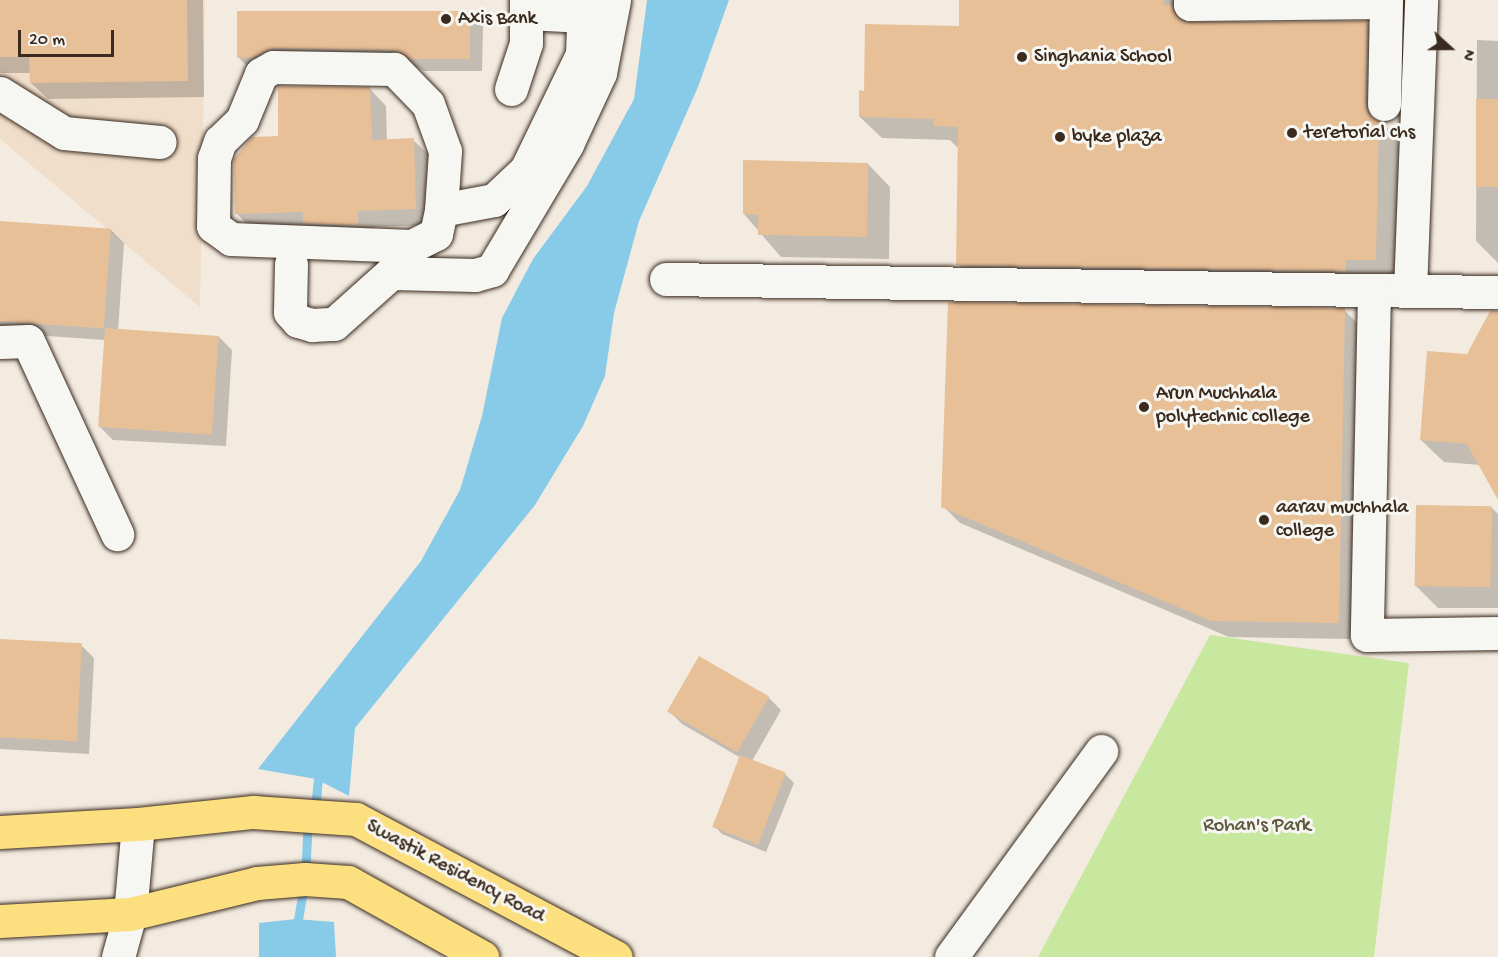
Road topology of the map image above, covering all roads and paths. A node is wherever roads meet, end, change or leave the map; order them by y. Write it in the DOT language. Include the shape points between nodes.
graph roads {
  1 [pos="614,0"];
  2 [pos="1190,0"];
  3 [pos="1421,0"];
  4 [pos="526,7"];
  5 [pos="584,8"];
  6 [pos="511,89"];
  7 [pos="0,93"];
  8 [pos="1384,104"];
  9 [pos="160,142"];
  10 [pos="441,210"];
  11 [pos="291,264"];
  12 [pos="666,279"];
  13 [pos="1374,291"];
  14 [pos="1410,291"];
  15 [pos="1498,292"];
  16 [pos="0,342"];
  17 [pos="117,534"];
  18 [pos="1498,633"];
  19 [pos="1101,751"];
  20 [pos="138,824"];
  21 [pos="0,832"];
  22 [pos="130,914"];
  23 [pos="0,921"];
  24 [pos="118,957"];
  25 [pos="482,957"];
  26 [pos="616,957"];
  27 [pos="951,957"];
  1 -- 11 [label="street" via="600,73 567,144 492,270 475,275 391,273 334,324 312,325 298,321 290,312"];
  2 -- 8 [label="street" via="1190,4 1386,2"];
  3 -- 14 [label="street"];
  4 -- 5 [label="street"];
  4 -- 6 [label="street" via="526,44"];
  5 -- 10 [label="street" via="582,54 525,170 495,200"];
  7 -- 9 [label="street" via="64,133"];
  10 -- 10 [label="street" via="436,234 412,246 231,239 213,226 214,158 220,141 242,120 261,74 273,68 394,69 428,104 445,151"];
  12 -- 13 [label="street"];
  13 -- 14 [label="street"];
  13 -- 18 [label="street" via="1366,635"];
  14 -- 15 [label="street"];
  16 -- 17 [label="street" via="28,341"];
  19 -- 27 [label="street"];
  20 -- 21 [label="main road, Swastik Residency Road"];
  20 -- 22 [label="street"];
  20 -- 26 [label="main road, Swastik Residency Road" via="253,812 356,819"];
  22 -- 23 [label="main road"];
  22 -- 24 [label="street"];
  22 -- 25 [label="main road" via="257,883 305,879 348,882"];
}
